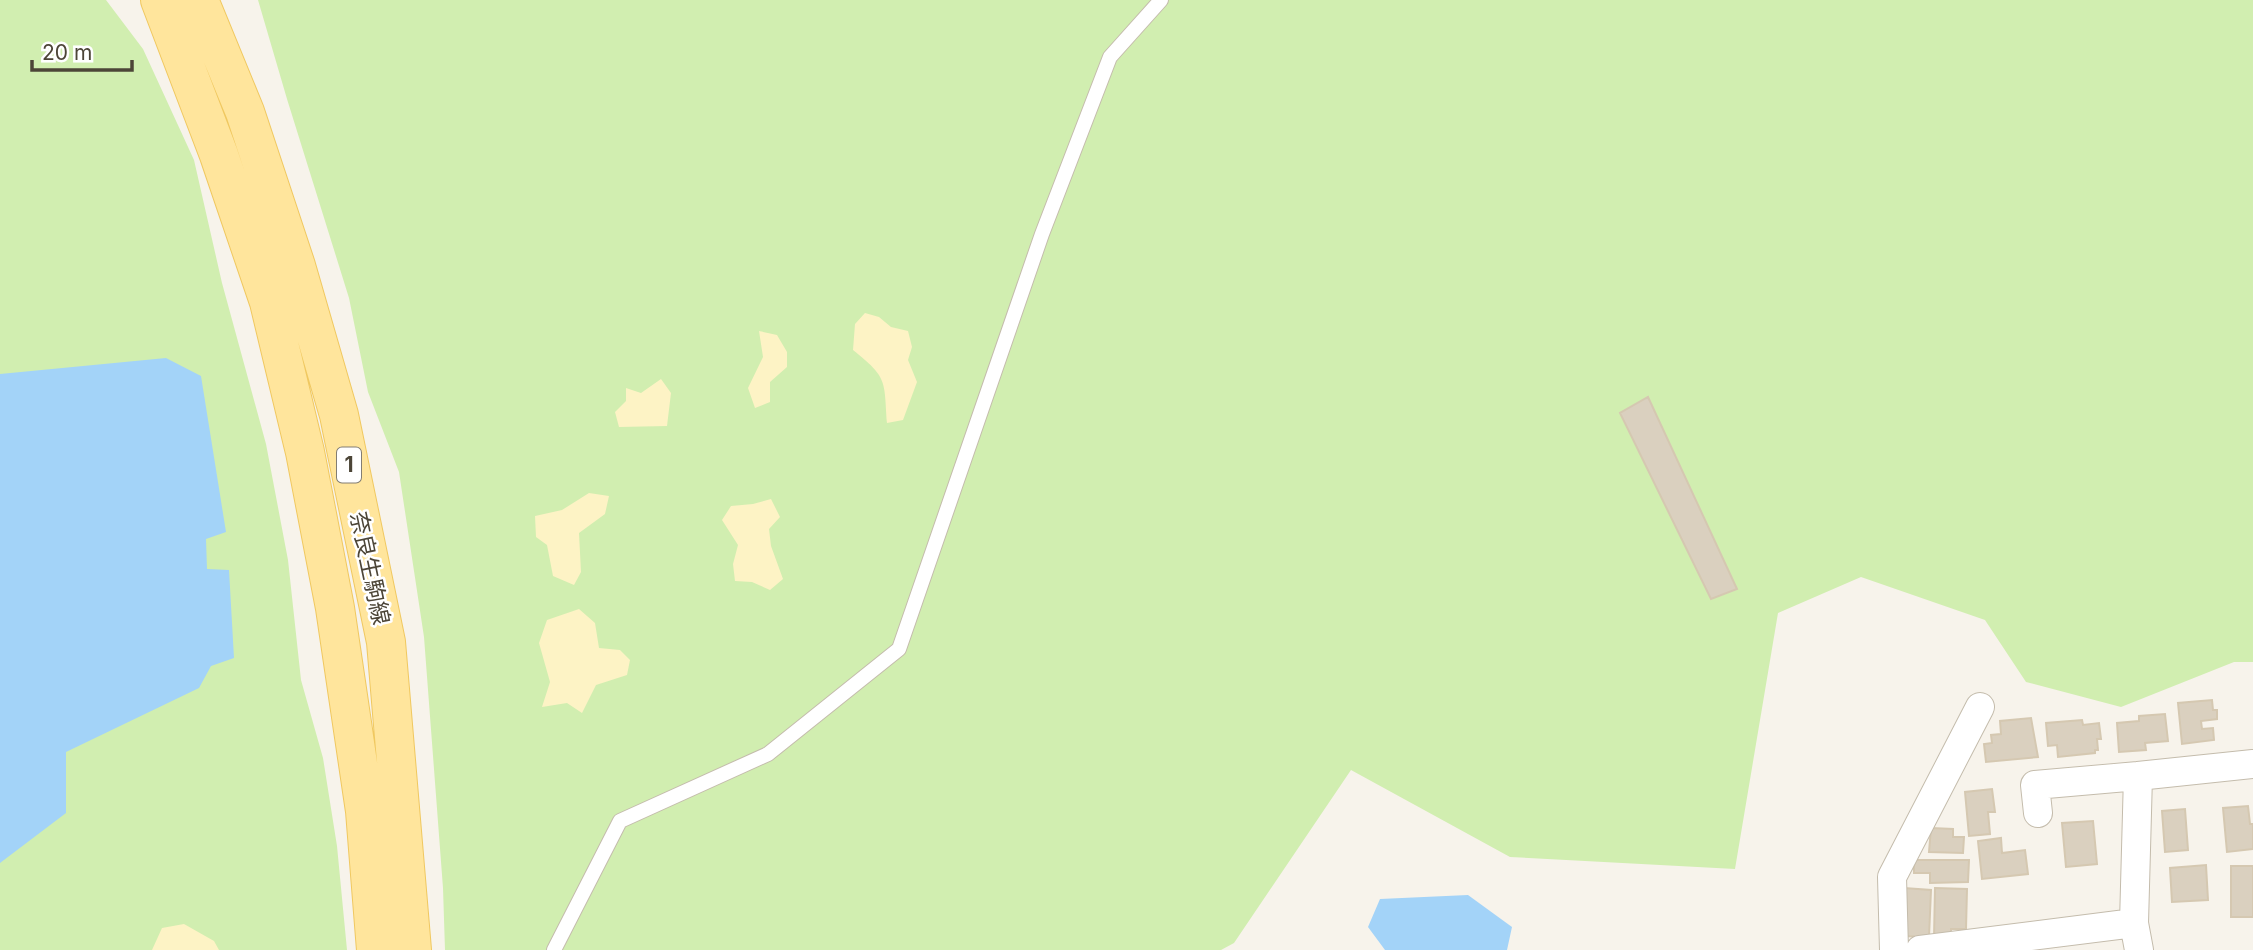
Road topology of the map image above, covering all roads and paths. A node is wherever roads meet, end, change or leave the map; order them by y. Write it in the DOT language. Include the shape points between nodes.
graph roads {
  1 [pos="160,0"];
  2 [pos="199,0"];
  3 [pos="1161,0"];
  4 [pos="1980,706"];
  5 [pos="2253,764"];
  6 [pos="2138,776"];
  7 [pos="2038,813"];
  8 [pos="2137,937"];
  9 [pos="376,950"];
  10 [pos="412,950"];
  11 [pos="554,950"];
  12 [pos="1894,950"];
  13 [pos="1920,950"];
  1 -- 9 [label="main road, 奈良生駒線 / 1" via="269,302 305,452 335,608 361,784"];
  2 -- 10 [label="main road, 奈良生駒線 / 1" via="245,112 339,415 386,642"];
  3 -- 11 [label="lane" via="1110,57 1042,234 899,649 768,754 620,821"];
  4 -- 12 [label="street" via="1892,877"];
  5 -- 6 [label="street"];
  6 -- 7 [label="street" via="2035,785"];
  6 -- 8 [label="street"];
  8 -- 13 [label="street"];
}
